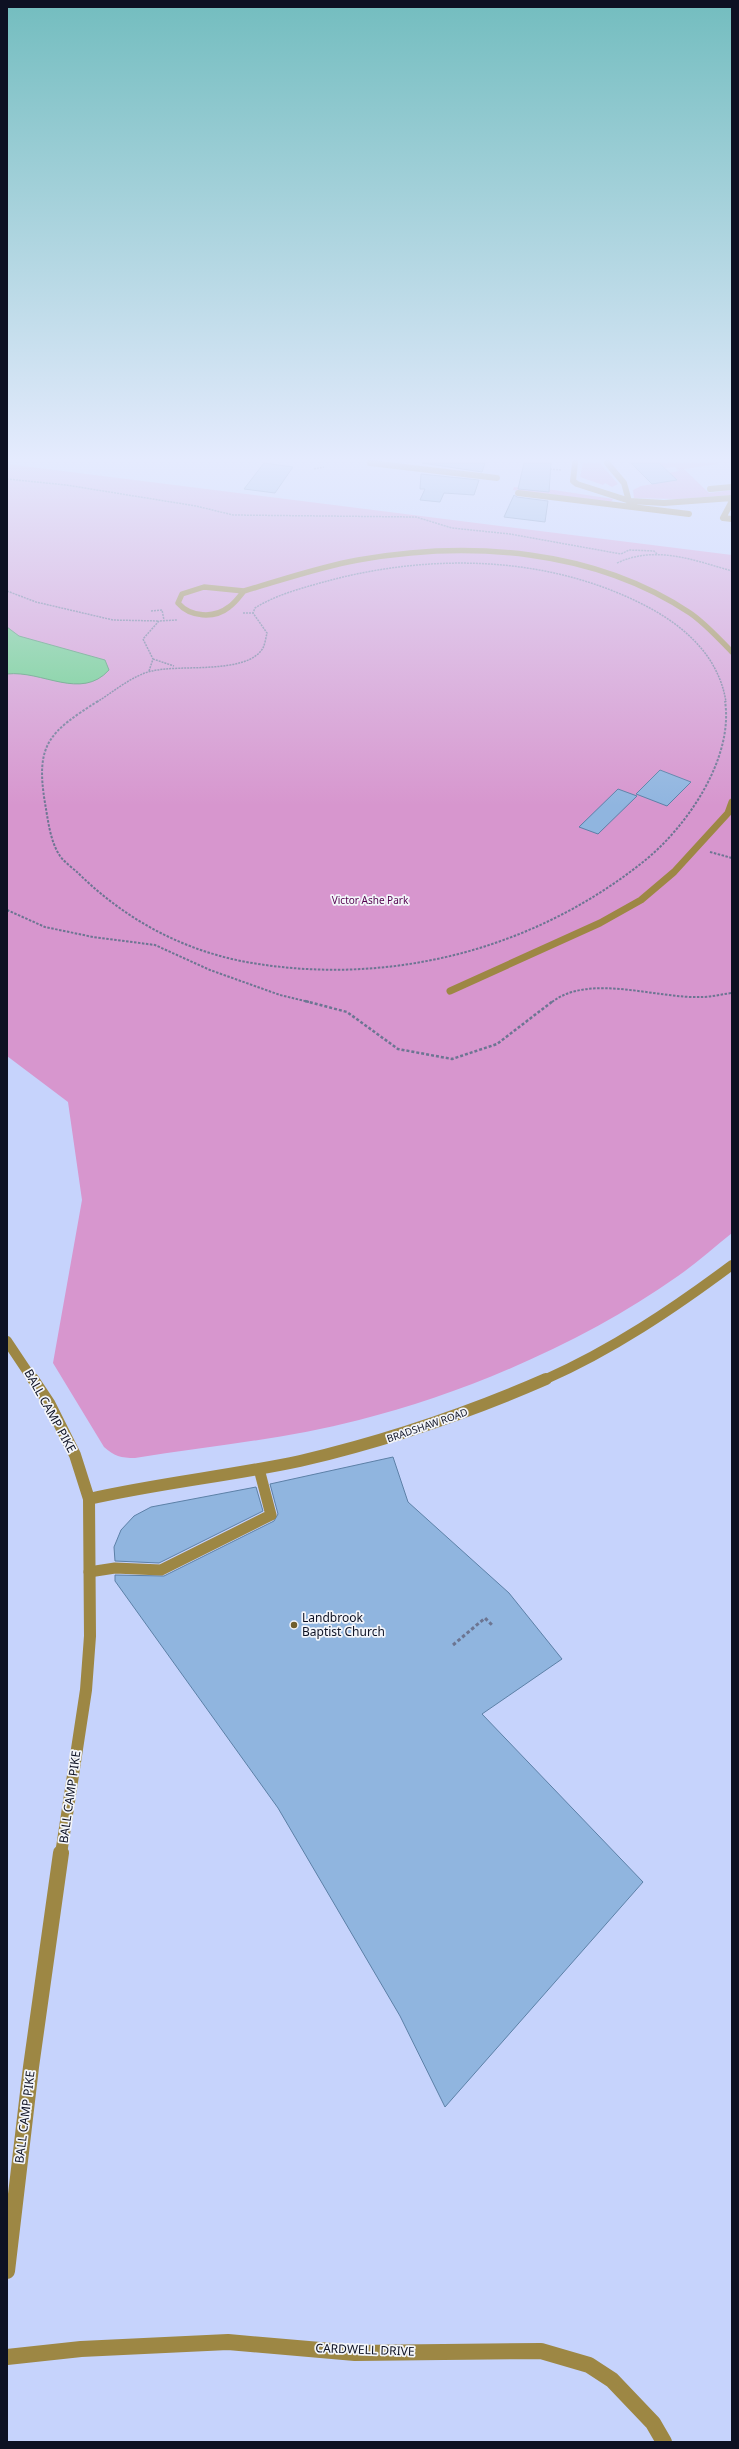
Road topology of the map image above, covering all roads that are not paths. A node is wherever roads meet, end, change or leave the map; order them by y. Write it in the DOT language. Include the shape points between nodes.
graph roads {
  1 [pos="290,577"];
  2 [pos="616,577"];
  3 [pos="244,591"];
  4 [pos="732,652"];
  5 [pos="732,802"];
  6 [pos="450,991"];
  7 [pos="732,1265"];
  8 [pos="7,1341"];
  9 [pos="259,1469"];
  10 [pos="88,1499"];
  11 [pos="89,1572"];
  12 [pos="7,2271"];
  13 [pos="7,2357"];
  14 [pos="664,2442"];
  1 -- 3 [label="lane"];
  2 -- 4 [label="lane" via="648,590 689,613 707,626"];
  3 -- 3 [label="lane" via="213,587 196,588 182,594 178,603 186,611 212,614 228,609"];
  5 -- 6 [label="lane" via="728,813 674,872 641,900 600,923"];
  7 -- 9 [label="street, BRADSHAW ROAD" via="660,1318 604,1350 500,1399 388,1438"];
  8 -- 10 [label="street, BALL CAMP PIKE" via="49,1403 76,1455"];
  9 -- 10 [label="street, BRADSHAW ROAD" via="132,1489"];
  9 -- 11 [label="lane" via="271,1515 161,1570 115,1568"];
  10 -- 11 [label="street, BALL CAMP PIKE"];
  11 -- 12 [label="street, BALL CAMP PIKE" via="90,1636 86,1690 72,1771 31,2066"];
  13 -- 14 [label="street, CARDWELL DRIVE" via="81,2349 228,2342 355,2353 541,2351 589,2365 612,2380 653,2423"];
}
